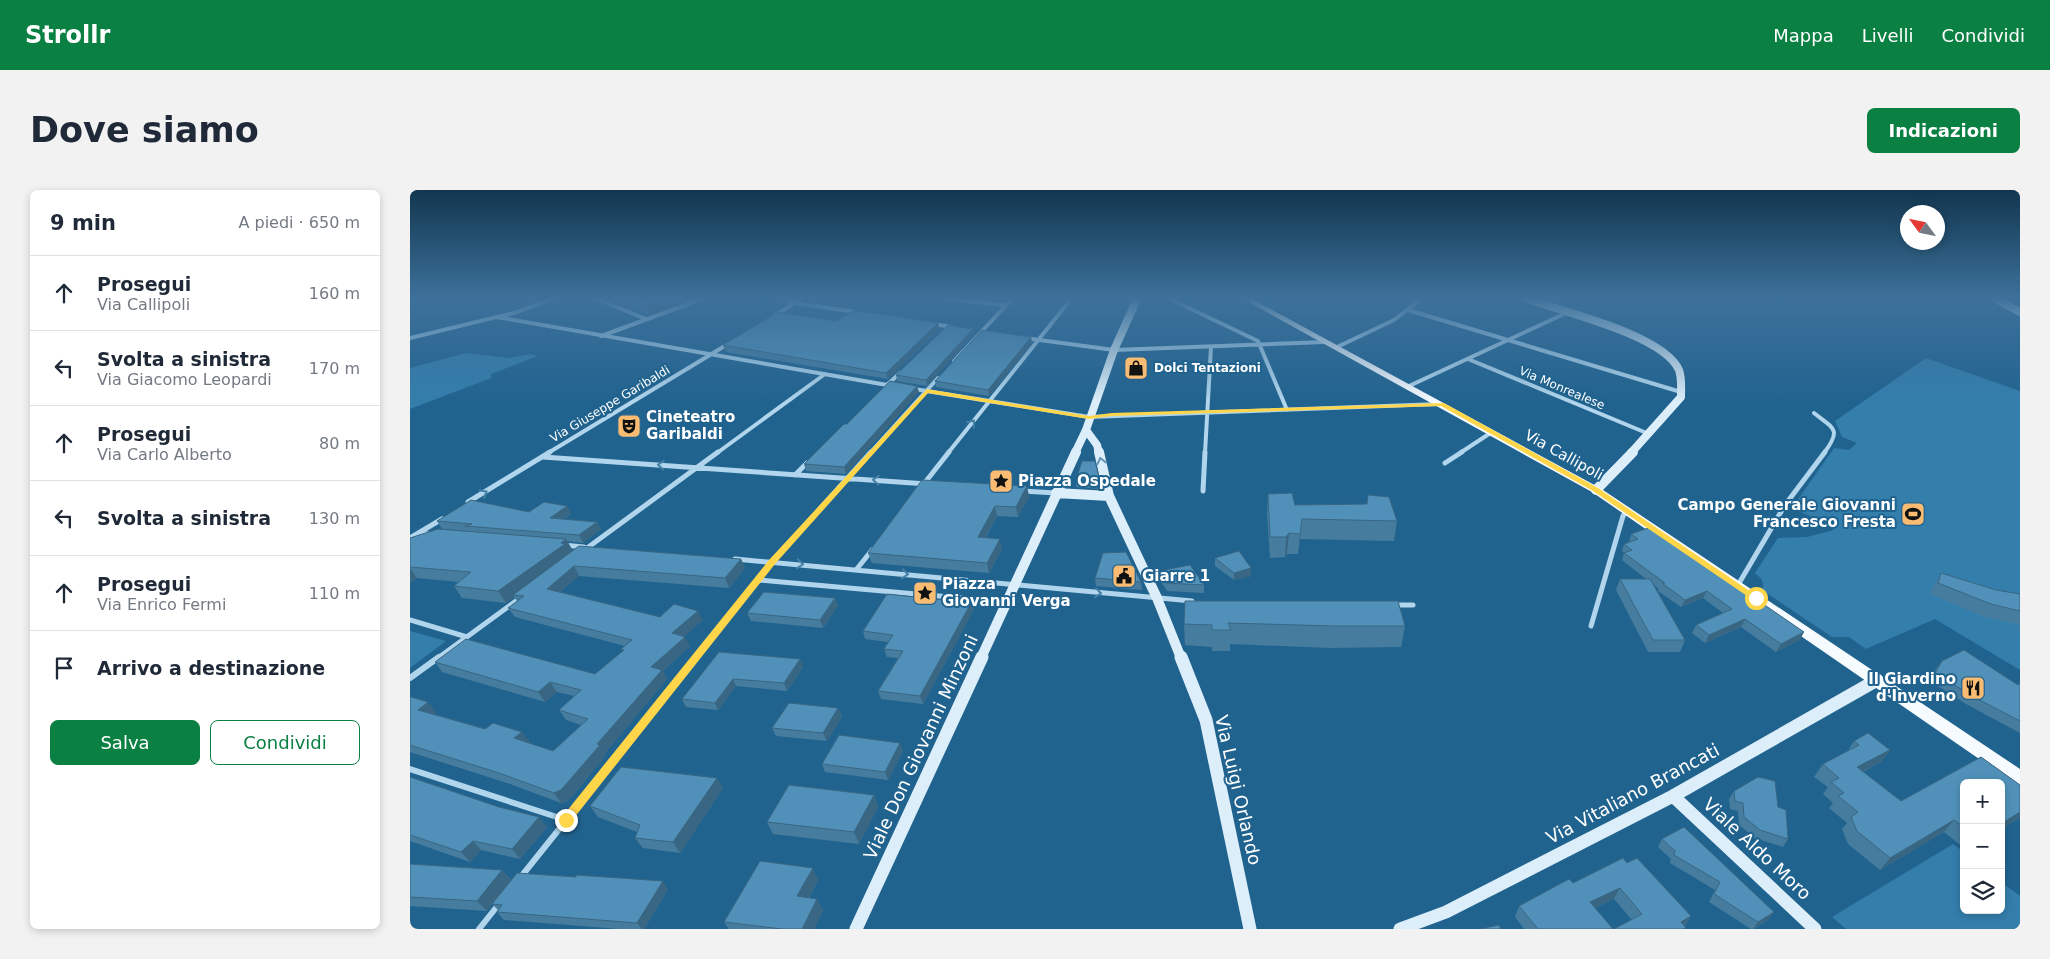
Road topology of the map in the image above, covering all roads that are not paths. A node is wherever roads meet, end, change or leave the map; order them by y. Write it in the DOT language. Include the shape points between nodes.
graph roads {
  1 [pos="429,333"];
  2 [pos="586,333"];
  3 [pos="607,333"];
  4 [pos="979,333"];
  5 [pos="1043,333"];
  6 [pos="1121,333"];
  7 [pos="1242,333"];
  8 [pos="1313,333"];
  9 [pos="1360,333"];
  10 [pos="1486,333"];
  11 [pos="1522,333"];
  12 [pos="1628,333"];
  13 [pos="600,336"];
  14 [pos="1019,337"];
  15 [pos="410,338"];
  16 [pos="736,339"];
  17 [pos="1038,340"];
  18 [pos="1508,340"];
  19 [pos="1333,344"];
  20 [pos="1259,345"];
  21 [pos="1211,347"];
  22 [pos="1114,350"];
  23 [pos="711,354"];
  24 [pos="1468,359"];
  25 [pos="908,365"];
  26 [pos="947,369"];
  27 [pos="824,374"];
  28 [pos="940,376"];
  29 [pos="888,384"];
  30 [pos="897,386"];
  31 [pos="1409,386"];
  32 [pos="907,388"];
  33 [pos="927,391"];
  34 [pos="880,392"];
  35 [pos="1681,392"];
  36 [pos="989,402"];
  37 [pos="1442,404"];
  38 [pos="1287,410"];
  39 [pos="1206,412"];
  40 [pos="1814,413"];
  41 [pos="1089,418"];
  42 [pos="1086,430"];
  43 [pos="1492,432"];
  44 [pos="1649,435"];
  45 [pos="543,457"];
  46 [pos="810,461"];
  47 [pos="1444,463"];
  48 [pos="696,468"];
  49 [pos="795,474"];
  50 [pos="847,478"];
  51 [pos="924,484"];
  52 [pos="934,484"];
  53 [pos="1018,490"];
  54 [pos="1596,490"];
  55 [pos="919,491"];
  56 [pos="1203,491"];
  57 [pos="1055,496"];
  58 [pos="1109,496"];
  59 [pos="464,505"];
  60 [pos="1627,510"];
  61 [pos="448,515"];
  62 [pos="417,534"];
  63 [pos="438,535"];
  64 [pos="410,538"];
  65 [pos="558,545"];
  66 [pos="587,548"];
  67 [pos="597,548"];
  68 [pos="873,548"];
  69 [pos="580,553"];
  70 [pos="724,558"];
  71 [pos="772,562"];
  72 [pos="856,570"];
  73 [pos="758,580"];
  74 [pos="1014,584"];
  75 [pos="1738,585"];
  76 [pos="528,592"];
  77 [pos="1157,598"];
  78 [pos="1196,601"];
  79 [pos="1006,602"];
  80 [pos="1383,605"];
  81 [pos="1412,605"];
  82 [pos="410,620"];
  83 [pos="1591,626"];
  84 [pos="467,636"];
  85 [pos="410,678"];
  86 [pos="1876,680"];
  87 [pos="410,769"];
  88 [pos="2020,778"];
  89 [pos="1673,796"];
  90 [pos="566,820"];
  91 [pos="516,882"];
  92 [pos="504,898"];
  93 [pos="479,929"];
  94 [pos="856,929"];
  95 [pos="1250,929"];
  96 [pos="1400,929"];
  97 [pos="1815,929"];
  1 -- 15 [label="street"];
  2 -- 13 [label="street"];
  3 -- 13 [label="street"];
  4 -- 26 [label="street"];
  5 -- 17 [label="street"];
  6 -- 22 [label="street, Viale Don Giovanni Minzoni"];
  7 -- 20 [label="street" via="1258,341"];
  8 -- 19 [label="main road, Via Callipoli"];
  9 -- 19 [label="street"];
  10 -- 18 [label="street"];
  11 -- 18 [label="street"];
  12 -- 35 [label="street" via="1655,346 1672,360 1679,370"];
  13 -- 23 [label="street"];
  14 -- 17 [label="street"];
  16 -- 23 [label="street, Via Giuseppe Garibaldi"];
  17 -- 22 [label="street"];
  17 -- 36 [label="street"];
  18 -- 24 [label="street"];
  18 -- 35 [label="street"];
  19 -- 20 [label="street"];
  19 -- 31 [label="main road, Via Callipoli"];
  20 -- 21 [label="street"];
  20 -- 38 [label="street"];
  21 -- 22 [label="street"];
  21 -- 39 [label="street"];
  22 -- 41 [label="street, Viale Don Giovanni Minzoni"];
  23 -- 27 [label="street"];
  23 -- 45 [label="street, Via Giuseppe Garibaldi"];
  24 -- 31 [label="street"];
  24 -- 44 [label="street, Via Monrealese"];
  25 -- 29 [label="street"];
  27 -- 29 [label="street"];
  27 -- 48 [label="street"];
  28 -- 33 [label="street"];
  29 -- 30 [label="street"];
  29 -- 34 [label="street"];
  31 -- 37 [label="main road, Via Callipoli"];
  32 -- 33 [label="street"];
  33 -- 36 [label="street"];
  33 -- 50 [label="street"];
  35 -- 44 [label="street" via="1681,397"];
  36 -- 41 [label="street"];
  51 -- 36 [label="street, one-way"];
  37 -- 38 [label="street"];
  37 -- 43 [label="main road, Via Callipoli"];
  38 -- 39 [label="street"];
  39 -- 41 [label="street" via="1112,414"];
  39 -- 56 [label="street"];
  40 -- 75 [label="street" via="1834,430 1836,436 1785,505"];
  41 -- 42 [label="street, Viale Don Giovanni Minzoni"];
  42 -- 57 [label="street, Viale Don Giovanni Minzoni"];
  58 -- 42 [label="street, Via Luigi Orlando, one-way" via="1097,445"];
  43 -- 47 [label="street"];
  43 -- 54 [label="main road, Via Callipoli"];
  44 -- 54 [label="street"];
  48 -- 45 [label="street, one-way"];
  59 -- 45 [label="street, Via Giuseppe Garibaldi, one-way"];
  46 -- 49 [label="street"];
  48 -- 49 [label="street"];
  48 -- 66 [label="street"];
  49 -- 50 [label="street"];
  51 -- 50 [label="street, one-way"];
  50 -- 71 [label="street"];
  51 -- 52 [label="street"];
  51 -- 55 [label="street"];
  53 -- 57 [label="street"];
  54 -- 60 [label="main road, Via Callipoli"];
  57 -- 58 [label="street"];
  57 -- 74 [label="street, Viale Don Giovanni Minzoni"];
  58 -- 77 [label="street, Via Luigi Orlando"];
  60 -- 75 [label="main road, Via Callipoli"];
  60 -- 83 [label="street"];
  61 -- 62 [label="street"];
  62 -- 63 [label="street"];
  62 -- 64 [label="street"];
  65 -- 66 [label="street"];
  66 -- 67 [label="street"];
  66 -- 69 [label="street"];
  68 -- 72 [label="street"];
  70 -- 71 [label="street"];
  71 -- 72 [label="street, one-way"];
  71 -- 73 [label="street"];
  72 -- 74 [label="street, one-way"];
  73 -- 79 [label="street"];
  73 -- 90 [label="street"];
  74 -- 77 [label="street, one-way"];
  74 -- 79 [label="street, Viale Don Giovanni Minzoni"];
  75 -- 86 [label="main road, Via Callipoli"];
  76 -- 84 [label="street"];
  77 -- 78 [label="street"];
  77 -- 95 [label="street, Via Luigi Orlando" via="1206,720"];
  79 -- 94 [label="street, Viale Don Giovanni Minzoni"];
  80 -- 81 [label="street"];
  82 -- 84 [label="street"];
  84 -- 85 [label="street"];
  86 -- 88 [label="main road, Via Callipoli"];
  86 -- 89 [label="street, Via Vitaliano Brancati"];
  87 -- 90 [label="street"];
  89 -- 96 [label="street, Via Vitaliano Brancati" via="1446,912"];
  89 -- 97 [label="street, Viale Aldo Moro"];
  90 -- 91 [label="street"];
  92 -- 93 [label="street"];
}
